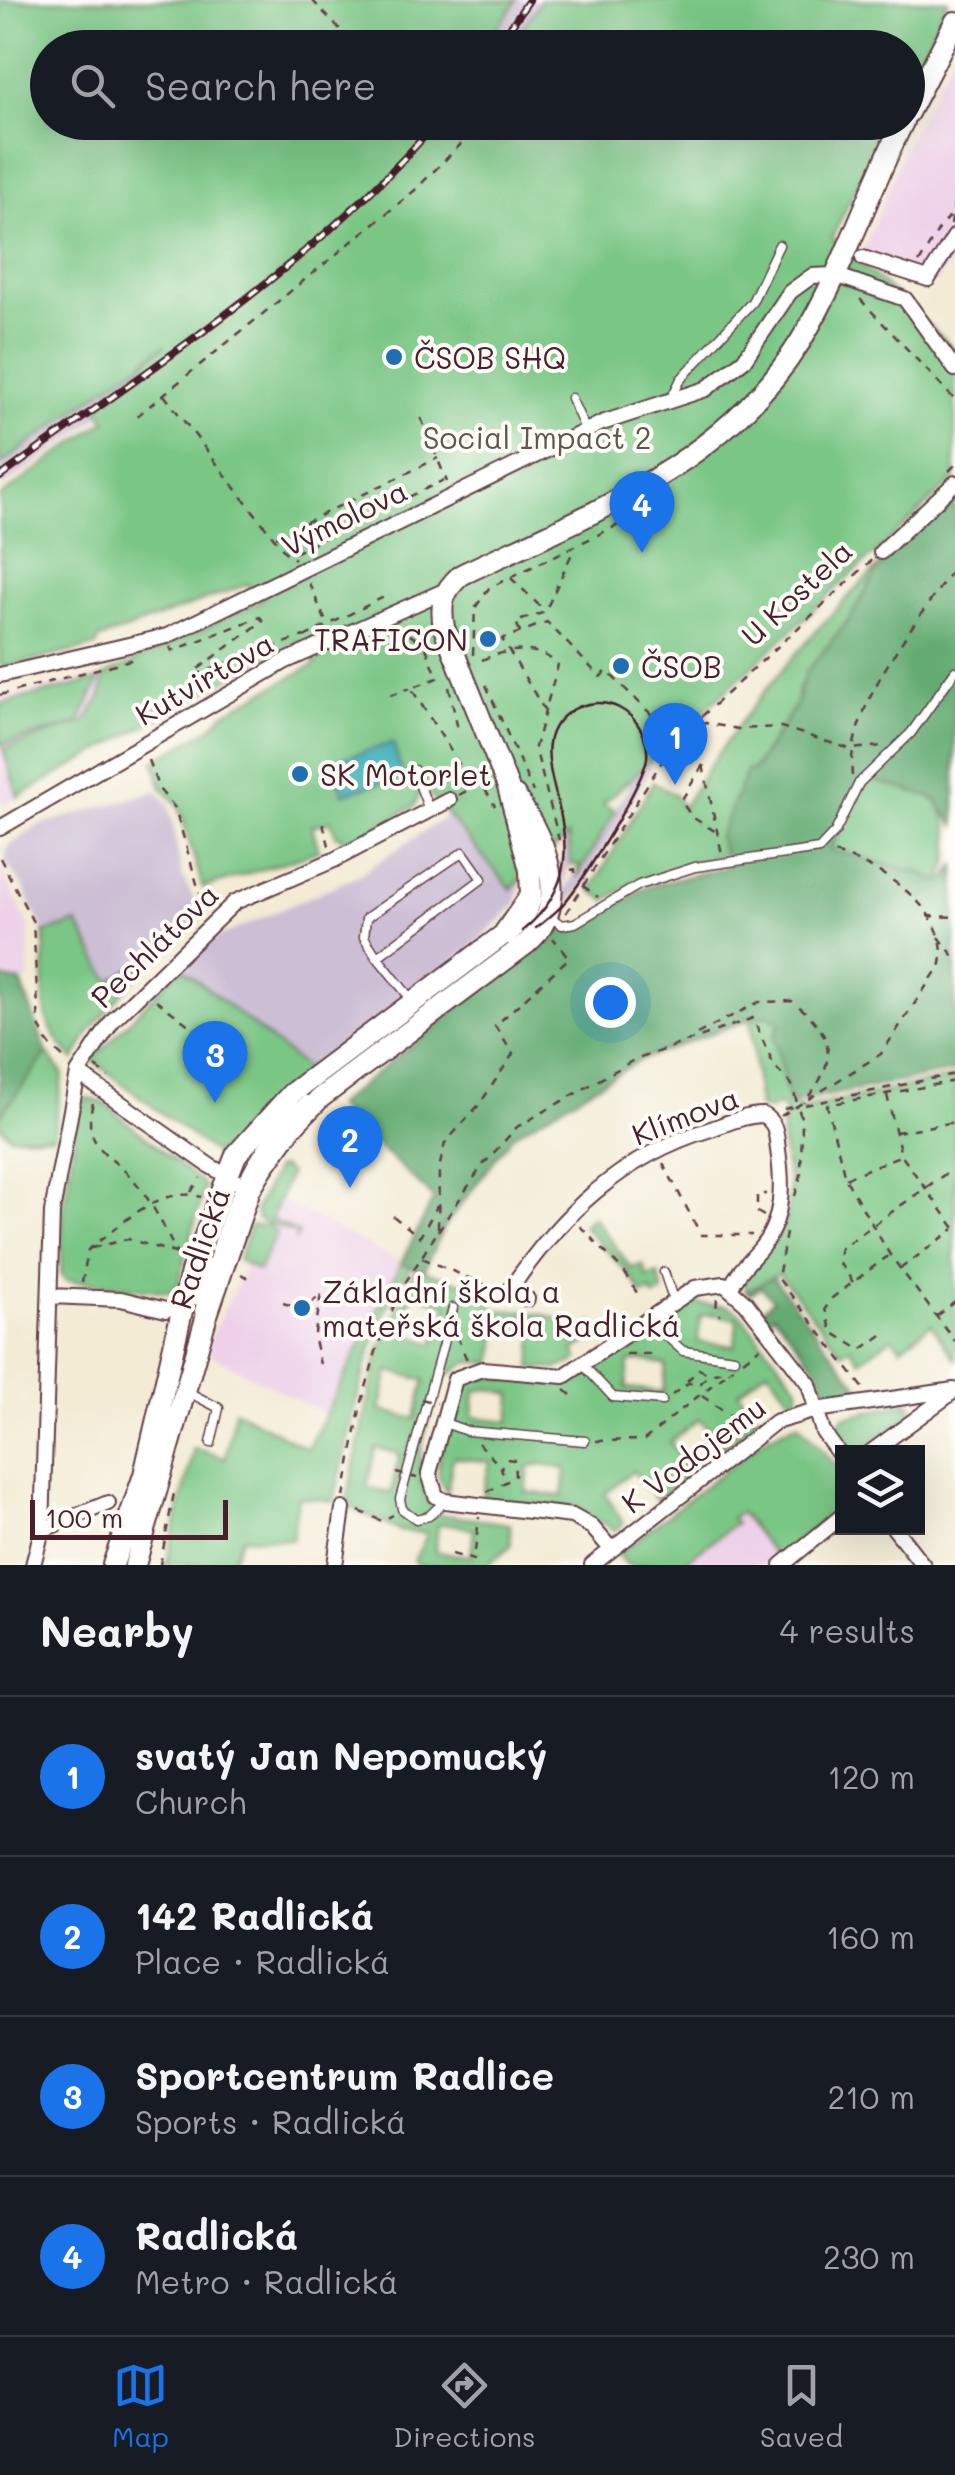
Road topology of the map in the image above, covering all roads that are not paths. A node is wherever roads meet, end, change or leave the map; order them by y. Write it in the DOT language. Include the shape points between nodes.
graph roads {
  1 [pos="955,22"];
  2 [pos="925,80"];
  3 [pos="895,140"];
  4 [pos="952,241"];
  5 [pos="779,245"];
  6 [pos="863,258"];
  7 [pos="834,275"];
  8 [pos="955,370"];
  9 [pos="571,398"];
  10 [pos="670,401"];
  11 [pos="586,430"];
  12 [pos="955,484"];
  13 [pos="881,552"];
  14 [pos="444,592"];
  15 [pos="346,631"];
  16 [pos="353,646"];
  17 [pos="955,670"];
  18 [pos="0,675"];
  19 [pos="414,770"];
  20 [pos="508,787"];
  21 [pos="449,800"];
  22 [pos="428,810"];
  23 [pos="0,828"];
  24 [pos="522,840"];
  25 [pos="546,915"];
  26 [pos="503,935"];
  27 [pos="378,956"];
  28 [pos="413,1003"];
  29 [pos="84,1068"];
  30 [pos="238,1182"];
  31 [pos="664,1272"];
  32 [pos="731,1287"];
  33 [pos="50,1296"];
  34 [pos="527,1299"];
  35 [pos="674,1302"];
  36 [pos="453,1308"];
  37 [pos="166,1310"];
  38 [pos="648,1320"];
  39 [pos="734,1358"];
  40 [pos="584,1366"];
  41 [pos="184,1390"];
  42 [pos="955,1390"];
  43 [pos="662,1402"];
  44 [pos="816,1410"];
  45 [pos="442,1422"];
  46 [pos="585,1441"];
  47 [pos="211,1443"];
  48 [pos="880,1445"];
  49 [pos="835,1448"];
  50 [pos="446,1501"];
  51 [pos="108,1502"];
  52 [pos="350,1509"];
  53 [pos="835,1522"];
  54 [pos="42,1530"];
  55 [pos="900,1535"];
  56 [pos="611,1549"];
  57 [pos="33,1565"];
  58 [pos="120,1565"];
  59 [pos="136,1565"];
  60 [pos="335,1565"];
  61 [pos="592,1565"];
  62 [pos="782,1565"];
  63 [pos="924,1565"];
  1 -- 2 [label="main road"];
  3 -- 7 [label="main road"];
  4 -- 6 [label="street" via="928,279"];
  5 -- 10 [label="lane" via="752,302 681,378"];
  7 -- 8 [label="street" via="905,299"];
  7 -- 10 [label="street, Výmolova" via="802,280 728,375"];
  7 -- 14 [label="main road" via="779,374 711,442 640,490 461,575"];
  9 -- 11 [label="lane"];
  10 -- 11 [label="street, Výmolova"];
  11 -- 18 [label="street, Výmolova" via="168,641"];
  12 -- 13 [label="street, U Kostela"];
  14 -- 15 [label="street, Kutvirtova"];
  14 -- 20 [label="main road, Radlická" via="444,628"];
  15 -- 16 [label="lane"];
  15 -- 23 [label="street, Kutvirtova"];
  17 -- 25 [label="lane" via="853,793 819,849 723,860 639,885 574,923"];
  19 -- 22 [label="lane"];
  20 -- 24 [label="main road, Radlická"];
  20 -- 25 [label="main road, Radlická" via="531,820 550,869"];
  21 -- 22 [label="street, Pechlátova"];
  22 -- 29 [label="street, Pechlátova" via="235,902 113,1020"];
  24 -- 25 [label="lane"];
  24 -- 26 [label="main road, Radlická" via="532,891"];
  25 -- 26 [label="lane"];
  25 -- 30 [label="main road, Radlická" via="526,944 308,1109"];
  26 -- 28 [label="main road, Radlická"];
  27 -- 27 [label="lane" via="482,879 462,852 366,918 364,937"];
  27 -- 28 [label="lane"];
  28 -- 30 [label="main road, Radlická" via="276,1106"];
  29 -- 30 [label="street"];
  29 -- 33 [label="street, Pechlátova" via="52,1212"];
  30 -- 41 [label="main road, Radlická"];
  30 -- 58 [label="main road, Radlická" via="192,1272"];
  31 -- 35 [label="lane"];
  32 -- 34 [label="street, Klímova" via="772,1233 788,1112 755,1115 660,1148 567,1213 509,1291"];
  32 -- 35 [label="street" via="706,1283"];
  32 -- 44 [label="street" via="809,1384"];
  33 -- 37 [label="street" via="121,1299"];
  33 -- 54 [label="street, Pechlátova"];
  35 -- 38 [label="street"];
  36 -- 50 [label="lane" via="408,1458 402,1509 423,1519"];
  38 -- 39 [label="lane" via="683,1351"];
  38 -- 40 [label="street"];
  40 -- 43 [label="lane" via="613,1397"];
  40 -- 45 [label="street" via="564,1376 471,1370 455,1379"];
  41 -- 47 [label="lane" via="219,1408"];
  41 -- 59 [label="main road, Radlická"];
  42 -- 44 [label="street, K Vodojemu"];
  42 -- 48 [label="street"];
  44 -- 49 [label="street"];
  44 -- 56 [label="street, K Vodojemu" via="760,1430"];
  45 -- 46 [label="lane"];
  45 -- 50 [label="street" via="429,1473 432,1489"];
  50 -- 56 [label="street" via="572,1516"];
  51 -- 54 [label="street"];
  52 -- 60 [label="street"];
  53 -- 62 [label="street"];
  54 -- 57 [label="street, Pechlátova"];
  55 -- 63 [label="street"];
  56 -- 61 [label="street, K Vodojemu"];
}
